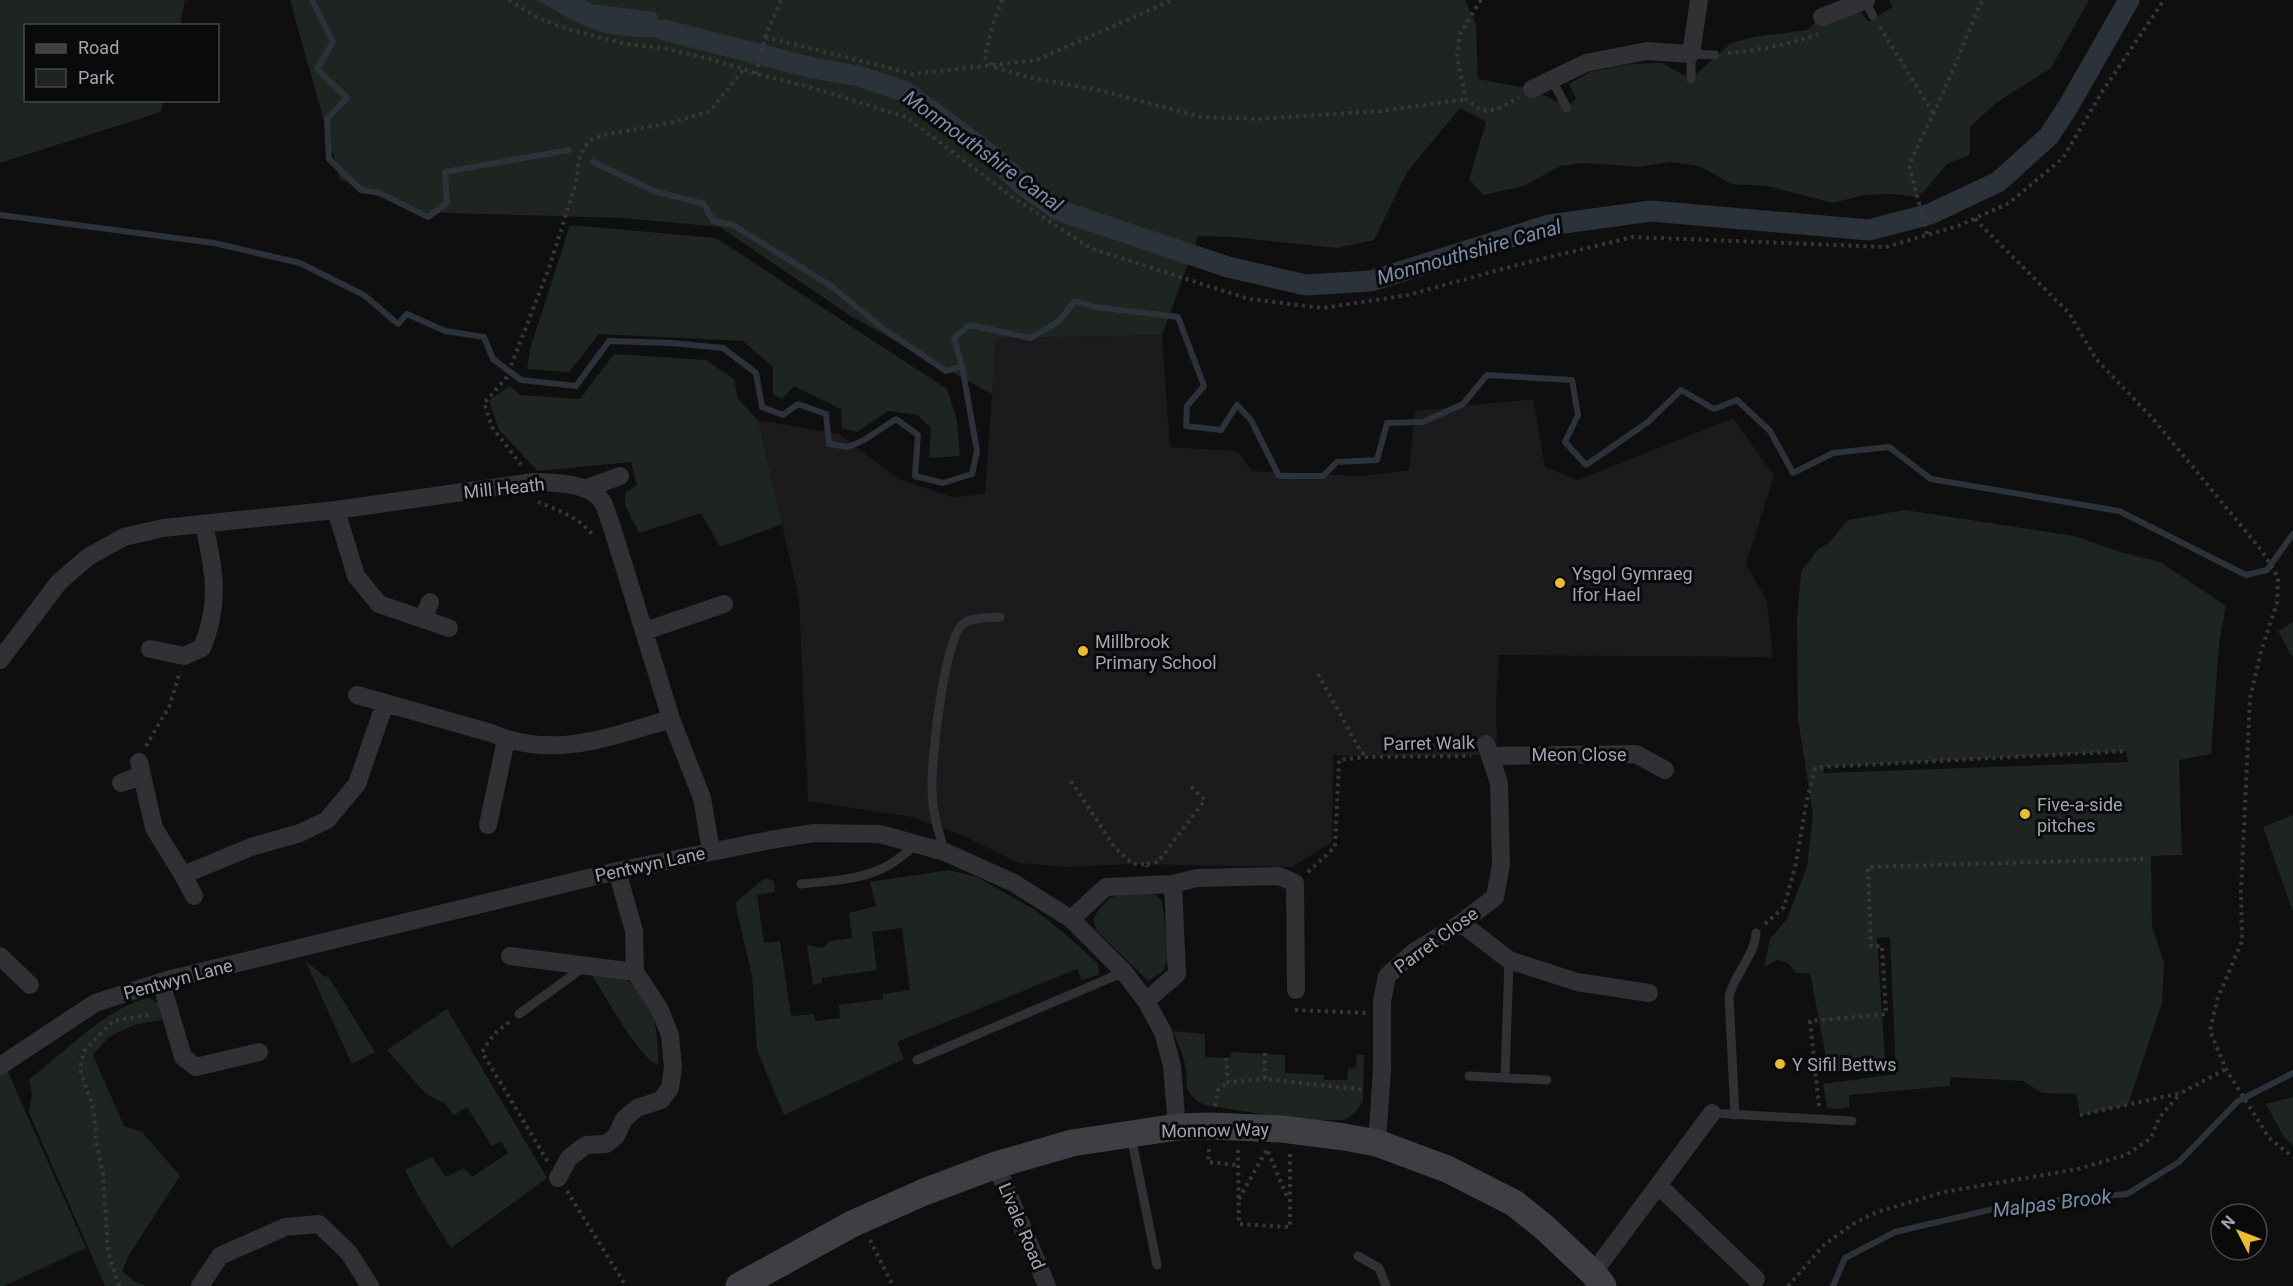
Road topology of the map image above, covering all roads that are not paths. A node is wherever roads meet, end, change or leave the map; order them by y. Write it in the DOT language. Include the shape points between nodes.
graph roads {
  1 [pos="1700,0"];
  2 [pos="1868,6"];
  3 [pos="1822,17"];
  4 [pos="1691,54"];
  5 [pos="1715,55"];
  6 [pos="1691,79"];
  7 [pos="1552,80"];
  8 [pos="1532,89"];
  9 [pos="1567,108"];
  10 [pos="620,476"];
  11 [pos="585,489"];
  12 [pos="336,510"];
  13 [pos="204,524"];
  14 [pos="430,602"];
  15 [pos="724,604"];
  16 [pos="1000,617"];
  17 [pos="423,619"];
  18 [pos="449,628"];
  19 [pos="645,632"];
  20 [pos="150,649"];
  21 [pos="0,660"];
  22 [pos="357,695"];
  23 [pos="386,703"];
  24 [pos="671,719"];
  25 [pos="507,740"];
  26 [pos="1488,750"];
  27 [pos="1665,770"];
  28 [pos="121,783"];
  29 [pos="488,825"];
  30 [pos="916,845"];
  31 [pos="711,851"];
  32 [pos="945,852"];
  33 [pos="617,871"];
  34 [pos="183,875"];
  35 [pos="801,884"];
  36 [pos="1173,884"];
  37 [pos="194,896"];
  38 [pos="1071,919"];
  39 [pos="1461,923"];
  40 [pos="1755,933"];
  41 [pos="0,956"];
  42 [pos="510,956"];
  43 [pos="1509,960"];
  44 [pos="584,967"];
  45 [pos="635,972"];
  46 [pos="1124,972"];
  47 [pos="161,982"];
  48 [pos="30,985"];
  49 [pos="1296,990"];
  50 [pos="1649,993"];
  51 [pos="1146,1001"];
  52 [pos="519,1014"];
  53 [pos="259,1052"];
  54 [pos="917,1060"];
  55 [pos="0,1066"];
  56 [pos="1469,1076"];
  57 [pos="1505,1078"];
  58 [pos="1548,1080"];
  59 [pos="1712,1113"];
  60 [pos="1735,1115"];
  61 [pos="1852,1121"];
  62 [pos="1177,1127"];
  63 [pos="1130,1133"];
  64 [pos="1377,1143"];
  65 [pos="996,1165"];
  66 [pos="558,1178"];
  67 [pos="1659,1186"];
  68 [pos="1358,1256"];
  69 [pos="1157,1265"];
  70 [pos="1756,1279"];
  71 [pos="1598,1280"];
  72 [pos="200,1286"];
  73 [pos="370,1286"];
  74 [pos="740,1286"];
  75 [pos="1047,1286"];
  76 [pos="1386,1286"];
  1 -- 4 [label="street"];
  2 -- 3 [label="street"];
  4 -- 5 [label="lane"];
  4 -- 6 [label="lane"];
  4 -- 7 [label="street" via="1647,51 1586,63"];
  7 -- 8 [label="street"];
  7 -- 9 [label="lane"];
  10 -- 11 [label="street"];
  11 -- 12 [label="street, Mill Heath" via="561,483 534,491"];
  11 -- 19 [label="street" via="602,500"];
  12 -- 13 [label="street, Mill Heath"];
  12 -- 17 [label="street" via="356,576 379,604"];
  13 -- 20 [label="street" via="215,576 211,625 202,648 184,656"];
  13 -- 21 [label="street, Mill Heath" via="124,537 88,557 59,582"];
  14 -- 17 [label="street"];
  15 -- 19 [label="street"];
  16 -- 32 [label="lane" via="964,623 948,655 932,789 938,834"];
  17 -- 18 [label="street"];
  19 -- 24 [label="street"];
  22 -- 23 [label="street"];
  23 -- 25 [label="street"];
  23 -- 34 [label="street" via="357,784 327,820"];
  24 -- 25 [label="street" via="582,744 553,747"];
  24 -- 31 [label="street" via="702,798"];
  25 -- 29 [label="street"];
  26 -- 27 [label="street, Meon Close" via="1636,754"];
  26 -- 39 [label="street, Parret Close" via="1499,783 1501,865 1496,897"];
  28 -- 34 [label="street" via="140,769 154,828"];
  30 -- 31 [label="street, Pentwyn Lane" via="880,834 814,833"];
  30 -- 32 [label="street, Pentwyn Lane"];
  30 -- 35 [label="lane" via="888,866 848,879"];
  31 -- 33 [label="street, Pentwyn Lane"];
  32 -- 38 [label="street, Pentwyn Lane" via="1014,883"];
  33 -- 45 [label="street" via="634,931"];
  33 -- 47 [label="street, Pentwyn Lane"];
  34 -- 37 [label="street"];
  36 -- 38 [label="street" via="1106,887"];
  36 -- 49 [label="street" via="1197,878 1279,876 1295,883"];
  36 -- 51 [label="street" via="1177,974"];
  38 -- 46 [label="street, Pentwyn Lane"];
  39 -- 43 [label="street"];
  39 -- 64 [label="street, Parret Close" via="1414,952 1387,976"];
  40 -- 60 [label="lane" via="1751,953 1729,996"];
  41 -- 48 [label="street"];
  42 -- 44 [label="street"];
  43 -- 50 [label="street" via="1577,982"];
  43 -- 57 [label="lane"];
  44 -- 45 [label="street"];
  44 -- 52 [label="lane"];
  45 -- 66 [label="street" via="659,1008 670,1035 670,1088 661,1100 638,1108 624,1119 616,1136 606,1144 586,1145 569,1158"];
  46 -- 51 [label="street, Pentwyn Lane"];
  46 -- 54 [label="lane"];
  47 -- 53 [label="street" via="183,1057 195,1067"];
  47 -- 55 [label="street, Pentwyn Lane" via="95,1003"];
  51 -- 62 [label="street, Pentwyn Lane" via="1162,1032 1172,1066"];
  56 -- 57 [label="lane"];
  57 -- 58 [label="lane"];
  59 -- 60 [label="lane"];
  59 -- 67 [label="street"];
  60 -- 61 [label="lane"];
  62 -- 63 [label="street, Monnow Way"];
  62 -- 64 [label="street, Monnow Way" via="1291,1130"];
  63 -- 65 [label="street, Monnow Way" via="1072,1143"];
  63 -- 69 [label="lane"];
  64 -- 71 [label="street, Monnow Way" via="1448,1169 1514,1203"];
  65 -- 74 [label="street, Monnow Way" via="861,1220"];
  65 -- 75 [label="street, Livale Road"];
  67 -- 70 [label="street"];
  67 -- 71 [label="street"];
  68 -- 76 [label="lane" via="1379,1268"];
  72 -- 73 [label="street" via="220,1256 285,1227 319,1224 349,1253"];
}
